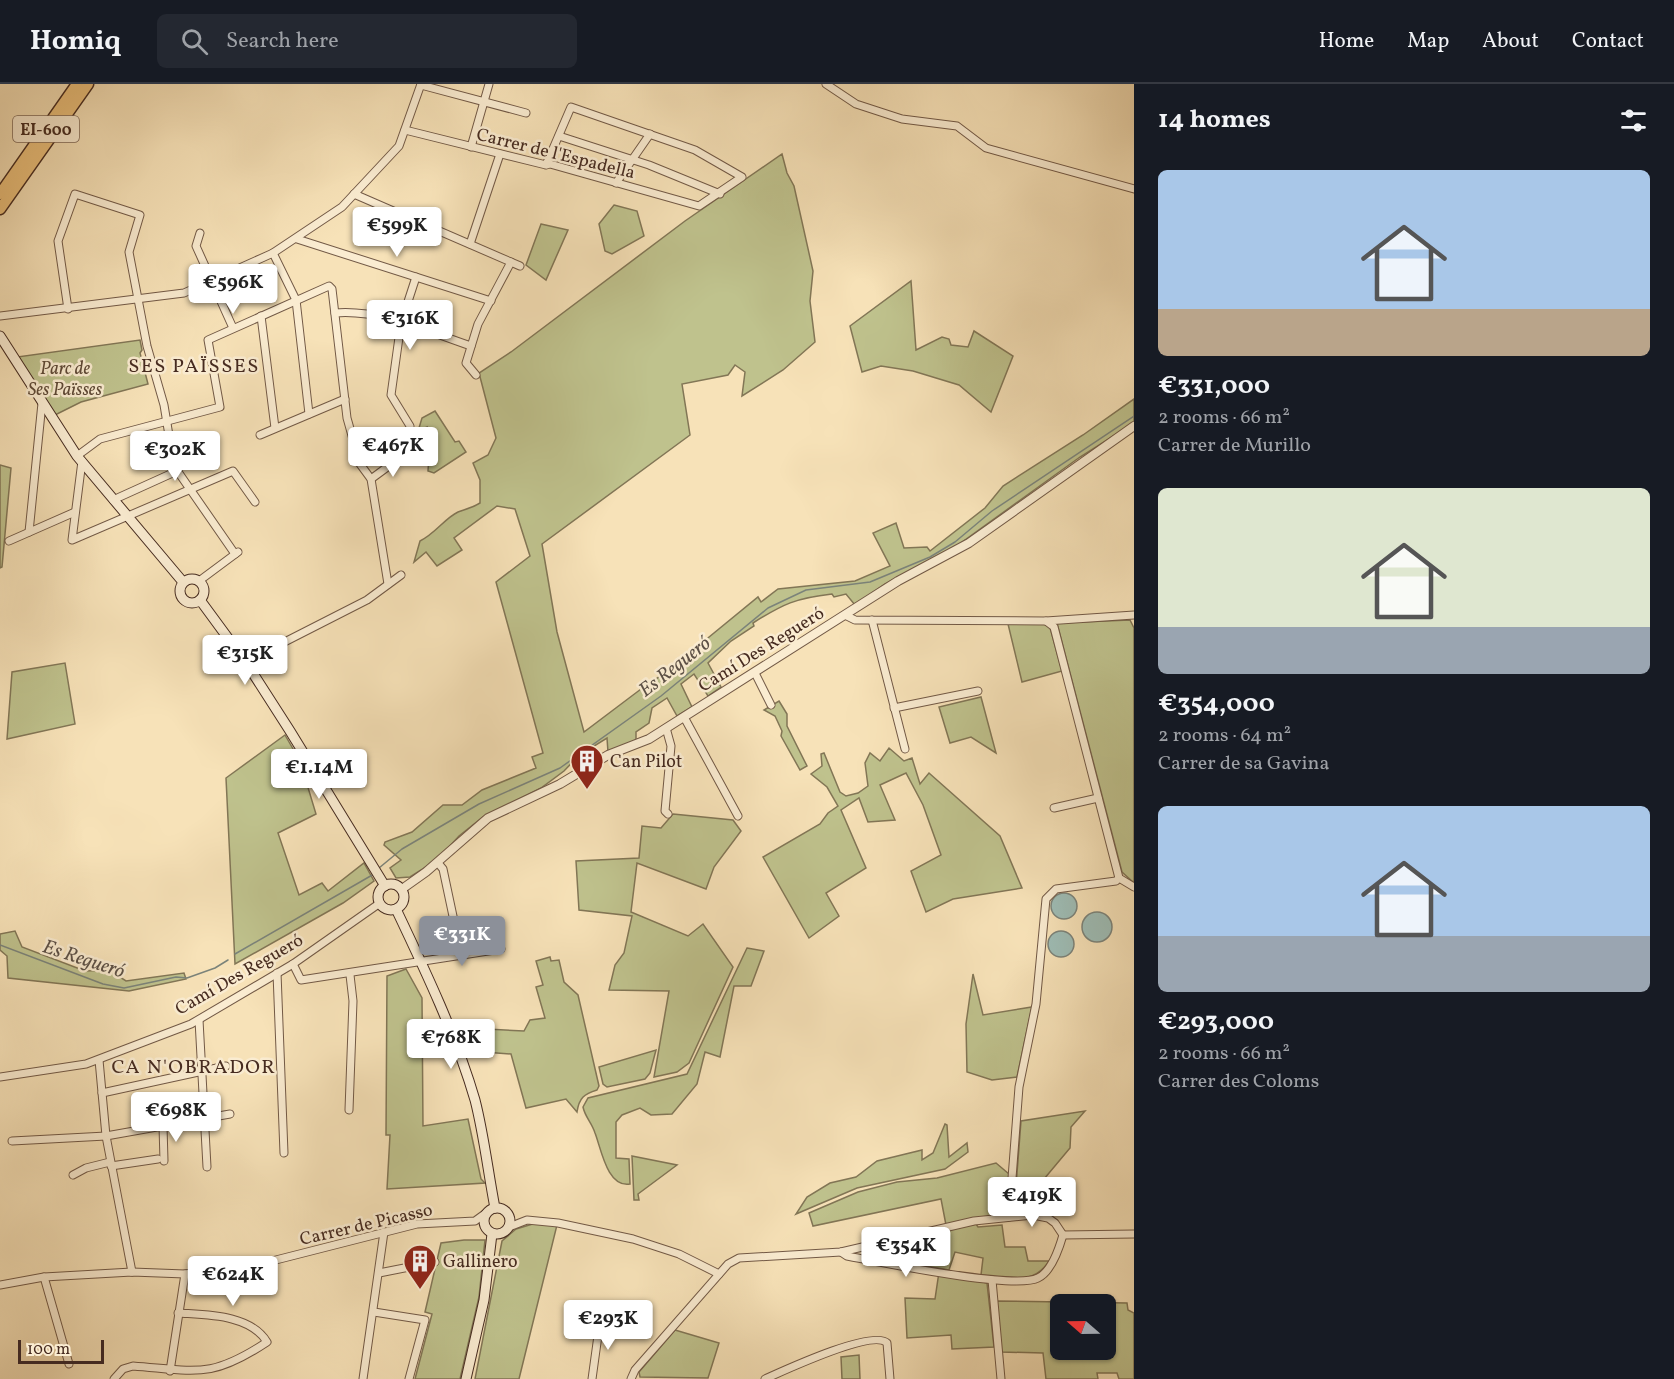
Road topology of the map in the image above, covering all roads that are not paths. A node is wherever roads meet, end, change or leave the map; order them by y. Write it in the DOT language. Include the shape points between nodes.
graph roads {
  1 [pos="77,84"];
  2 [pos="88,84"];
  3 [pos="421,84"];
  4 [pos="489,84"];
  5 [pos="826,84"];
  6 [pos="484,102"];
  7 [pos="526,112"];
  8 [pos="405,130"];
  9 [pos="650,134"];
  10 [pos="559,136"];
  11 [pos="471,147"];
  12 [pos="500,154"];
  13 [pos="633,159"];
  14 [pos="546,165"];
  15 [pos="616,183"];
  16 [pos="1134,189"];
  17 [pos="0,194"];
  18 [pos="354,194"];
  19 [pos="720,194"];
  20 [pos="0,209"];
  21 [pos="200,233"];
  22 [pos="297,238"];
  23 [pos="470,244"];
  24 [pos="273,253"];
  25 [pos="511,262"];
  26 [pos="520,266"];
  27 [pos="416,277"];
  28 [pos="212,280"];
  29 [pos="138,300"];
  30 [pos="296,300"];
  31 [pos="491,301"];
  32 [pos="68,309"];
  33 [pos="335,313"];
  34 [pos="0,316"];
  35 [pos="261,316"];
  36 [pos="401,323"];
  37 [pos="233,328"];
  38 [pos="0,336"];
  39 [pos="471,346"];
  40 [pos="0,354"];
  41 [pos="10,354"];
  42 [pos="476,375"];
  43 [pos="345,399"];
  44 [pos="42,404"];
  45 [pos="309,414"];
  46 [pos="166,421"];
  47 [pos="410,426"];
  48 [pos="1134,426"];
  49 [pos="275,428"];
  50 [pos="260,435"];
  51 [pos="409,456"];
  52 [pos="79,458"];
  53 [pos="177,471"];
  54 [pos="371,479"];
  55 [pos="189,490"];
  56 [pos="113,500"];
  57 [pos="255,502"];
  58 [pos="75,512"];
  59 [pos="127,517"];
  60 [pos="29,532"];
  61 [pos="9,541"];
  62 [pos="401,574"];
  63 [pos="199,581"];
  64 [pos="183,582"];
  65 [pos="388,584"];
  66 [pos="200,600"];
  67 [pos="845,615"];
  68 [pos="1134,615"];
  69 [pos="872,620"];
  70 [pos="1046,621"];
  71 [pos="248,666"];
  72 [pos="755,673"];
  73 [pos="978,691"];
  74 [pos="771,705"];
  75 [pos="894,708"];
  76 [pos="684,717"];
  77 [pos="666,728"];
  78 [pos="905,749"];
  79 [pos="1098,798"];
  80 [pos="1054,808"];
  81 [pos="668,814"];
  82 [pos="738,816"];
  83 [pos="438,863"];
  84 [pos="1119,878"];
  85 [pos="385,886"];
  86 [pos="1134,887"];
  87 [pos="402,889"];
  88 [pos="380,903"];
  89 [pos="396,909"];
  90 [pos="501,950"];
  91 [pos="461,954"];
  92 [pos="420,961"];
  93 [pos="293,964"];
  94 [pos="277,973"];
  95 [pos="350,975"];
  96 [pos="199,1020"];
  97 [pos="99,1060"];
  98 [pos="226,1066"];
  99 [pos="201,1071"];
  100 [pos="0,1077"];
  101 [pos="102,1093"];
  102 [pos="349,1110"];
  103 [pos="230,1114"];
  104 [pos="204,1119"];
  105 [pos="163,1126"];
  106 [pos="106,1136"];
  107 [pos="12,1141"];
  108 [pos="284,1153"];
  109 [pos="110,1164"];
  110 [pos="207,1167"];
  111 [pos="73,1175"];
  112 [pos="491,1210"];
  113 [pos="1009,1218"];
  114 [pos="509,1227"];
  115 [pos="384,1232"];
  116 [pos="492,1233"];
  117 [pos="1134,1234"];
  118 [pos="1063,1235"];
  119 [pos="841,1252"];
  120 [pos="435,1262"];
  121 [pos="132,1272"];
  122 [pos="379,1273"];
  123 [pos="185,1274"];
  124 [pos="719,1275"];
  125 [pos="44,1277"];
  126 [pos="992,1280"];
  127 [pos="0,1286"];
  128 [pos="374,1312"];
  129 [pos="178,1313"];
  130 [pos="600,1321"];
  131 [pos="69,1364"];
  132 [pos="170,1371"];
  133 [pos="114,1379"];
  134 [pos="363,1379"];
  135 [pos="409,1379"];
  136 [pos="466,1379"];
  137 [pos="592,1379"];
  138 [pos="631,1379"];
  139 [pos="765,1379"];
  140 [pos="891,1379"];
  141 [pos="1001,1379"];
  1 -- 17 [label="main road, EI-600"];
  2 -- 20 [label="main road, EI-600"];
  3 -- 6 [label="street"];
  3 -- 8 [label="street"];
  4 -- 6 [label="street"];
  5 -- 16 [label="street" via="856,104 902,119 957,126 986,148"];
  6 -- 7 [label="street"];
  6 -- 11 [label="street"];
  8 -- 11 [label="street, Carrer de l'Espadella"];
  8 -- 18 [label="street" via="399,146"];
  9 -- 10 [label="street" via="571,107"];
  9 -- 13 [label="street"];
  9 -- 19 [label="street" via="695,150 742,177"];
  10 -- 13 [label="street"];
  10 -- 14 [label="street"];
  11 -- 12 [label="street, Carrer de l'Espadella"];
  12 -- 14 [label="street, Carrer de l'Espadella"];
  12 -- 23 [label="street"];
  13 -- 15 [label="street"];
  13 -- 19 [label="street"];
  14 -- 15 [label="street, Carrer de l'Espadella"];
  15 -- 19 [label="street, Carrer de l'Espadella" via="699,206"];
  18 -- 22 [label="street"];
  18 -- 23 [label="street"];
  21 -- 28 [label="street" via="196,246"];
  22 -- 24 [label="street"];
  22 -- 27 [label="street"];
  23 -- 25 [label="street"];
  24 -- 28 [label="street"];
  24 -- 30 [label="street"];
  25 -- 26 [label="street"];
  25 -- 31 [label="street"];
  27 -- 31 [label="street"];
  27 -- 36 [label="street"];
  28 -- 29 [label="street" via="184,293"];
  28 -- 37 [label="street"];
  29 -- 32 [label="street"];
  29 -- 32 [label="street" via="129,252 140,214 75,194 58,241"];
  29 -- 46 [label="street"];
  30 -- 33 [label="street" via="329,286"];
  30 -- 35 [label="street"];
  30 -- 45 [label="street"];
  31 -- 39 [label="street"];
  32 -- 34 [label="street"];
  33 -- 36 [label="street" via="353,311"];
  33 -- 43 [label="street"];
  35 -- 37 [label="street"];
  35 -- 49 [label="street"];
  36 -- 39 [label="street"];
  36 -- 47 [label="street" via="391,395"];
  37 -- 46 [label="street" via="208,340 220,407"];
  38 -- 41 [label="main road"];
  39 -- 42 [label="street" via="466,363"];
  40 -- 41 [label="street"];
  41 -- 44 [label="main road"];
  43 -- 45 [label="street"];
  43 -- 54 [label="street" via="360,464"];
  44 -- 52 [label="main road"];
  44 -- 60 [label="street"];
  45 -- 49 [label="street"];
  46 -- 52 [label="street" via="100,439"];
  46 -- 53 [label="street"];
  48 -- 67 [label="street, Camí Des Regueró" via="969,543"];
  49 -- 50 [label="street"];
  51 -- 54 [label="street" via="405,454"];
  52 -- 56 [label="main road"];
  52 -- 58 [label="street"];
  53 -- 55 [label="street"];
  53 -- 56 [label="street"];
  54 -- 65 [label="street"];
  55 -- 57 [label="street" via="233,471"];
  55 -- 59 [label="street"];
  55 -- 63 [label="street" via="237,553"];
  56 -- 59 [label="main road"];
  58 -- 59 [label="street" via="72,540"];
  58 -- 60 [label="street"];
  59 -- 64 [label="main road"];
  60 -- 61 [label="street"];
  62 -- 65 [label="street"];
  63 -- 64 [label="main road"];
  63 -- 66 [label="main road" via="204,593"];
  64 -- 66 [label="main road" via="179,589 184,601 192,604"];
  65 -- 71 [label="street" via="367,600 261,654"];
  66 -- 71 [label="main road"];
  67 -- 69 [label="street" via="850,619"];
  67 -- 72 [label="street, Camí Des Regueró"];
  68 -- 70 [label="street"];
  69 -- 70 [label="street"];
  69 -- 75 [label="street"];
  70 -- 79 [label="street" via="1054,627"];
  71 -- 85 [label="main road"];
  72 -- 74 [label="street"];
  72 -- 76 [label="street, Camí Des Regueró"];
  73 -- 75 [label="street"];
  75 -- 78 [label="street"];
  76 -- 77 [label="street, Camí Des Regueró"];
  76 -- 82 [label="street"];
  77 -- 81 [label="street" via="671,746"];
  77 -- 83 [label="street, Camí Des Regueró" via="488,818"];
  79 -- 80 [label="street"];
  79 -- 84 [label="street"];
  83 -- 87 [label="street, Camí Des Regueró"];
  83 -- 91 [label="street" via="443,869"];
  84 -- 86 [label="street"];
  84 -- 113 [label="street" via="1056,889 1046,900 1036,1004 1019,1087"];
  85 -- 87 [label="main road" via="392,884"];
  85 -- 88 [label="main road" via="380,892"];
  87 -- 89 [label="main road" via="404,901"];
  88 -- 89 [label="main road" via="389,910"];
  88 -- 93 [label="street, Camí Des Regueró"];
  89 -- 92 [label="main road"];
  90 -- 91 [label="street"];
  91 -- 92 [label="street"];
  92 -- 95 [label="street"];
  92 -- 112 [label="main road" via="474,1097 483,1133"];
  93 -- 94 [label="street, Camí Des Regueró"];
  93 -- 95 [label="street" via="301,980"];
  94 -- 96 [label="street, Camí Des Regueró"];
  94 -- 108 [label="street"];
  95 -- 102 [label="street" via="353,1001"];
  96 -- 97 [label="street, Camí Des Regueró"];
  96 -- 99 [label="street"];
  97 -- 100 [label="street, Camí Des Regueró"];
  97 -- 101 [label="street"];
  98 -- 99 [label="street"];
  99 -- 101 [label="street"];
  99 -- 104 [label="street"];
  101 -- 106 [label="street"];
  103 -- 104 [label="street"];
  104 -- 105 [label="street"];
  104 -- 110 [label="street"];
  105 -- 106 [label="street"];
  105 -- 109 [label="street" via="161,1160"];
  106 -- 107 [label="street"];
  106 -- 109 [label="street"];
  109 -- 111 [label="street" via="86,1168"];
  109 -- 121 [label="street"];
  112 -- 114 [label="main road" via="503,1209 508,1214"];
  112 -- 115 [label="street, Carrer de Picasso" via="475,1221 417,1224"];
  112 -- 116 [label="main road" via="484,1225"];
  113 -- 118 [label="street" via="1042,1215 1055,1223"];
  113 -- 119 [label="street" via="974,1221"];
  114 -- 116 [label="main road" via="500,1234"];
  114 -- 124 [label="street" via="527,1220 633,1239 679,1254"];
  115 -- 122 [label="street"];
  115 -- 123 [label="street, Carrer de Picasso" via="268,1263"];
  116 -- 136 [label="main road" via="484,1300"];
  117 -- 118 [label="street"];
  118 -- 126 [label="street" via="1045,1274 1037,1279"];
  119 -- 124 [label="street" via="745,1257 734,1260"];
  119 -- 126 [label="street"];
  120 -- 122 [label="street"];
  121 -- 123 [label="street, Carrer de Picasso"];
  121 -- 125 [label="street, Carrer de Picasso"];
  122 -- 128 [label="street"];
  123 -- 129 [label="street"];
  124 -- 138 [label="street"];
  125 -- 127 [label="street, Carrer de Picasso"];
  125 -- 131 [label="street"];
  126 -- 141 [label="street"];
  128 -- 134 [label="street"];
  128 -- 135 [label="street" via="425,1320"];
  129 -- 132 [label="street"];
  129 -- 132 [label="street" via="230,1319 255,1329 267,1342 245,1359 219,1371 195,1375"];
  130 -- 137 [label="street"];
  132 -- 133 [label="street" via="133,1366 123,1369"];
  139 -- 140 [label="street" via="837,1349 879,1339 887,1343"];
}
